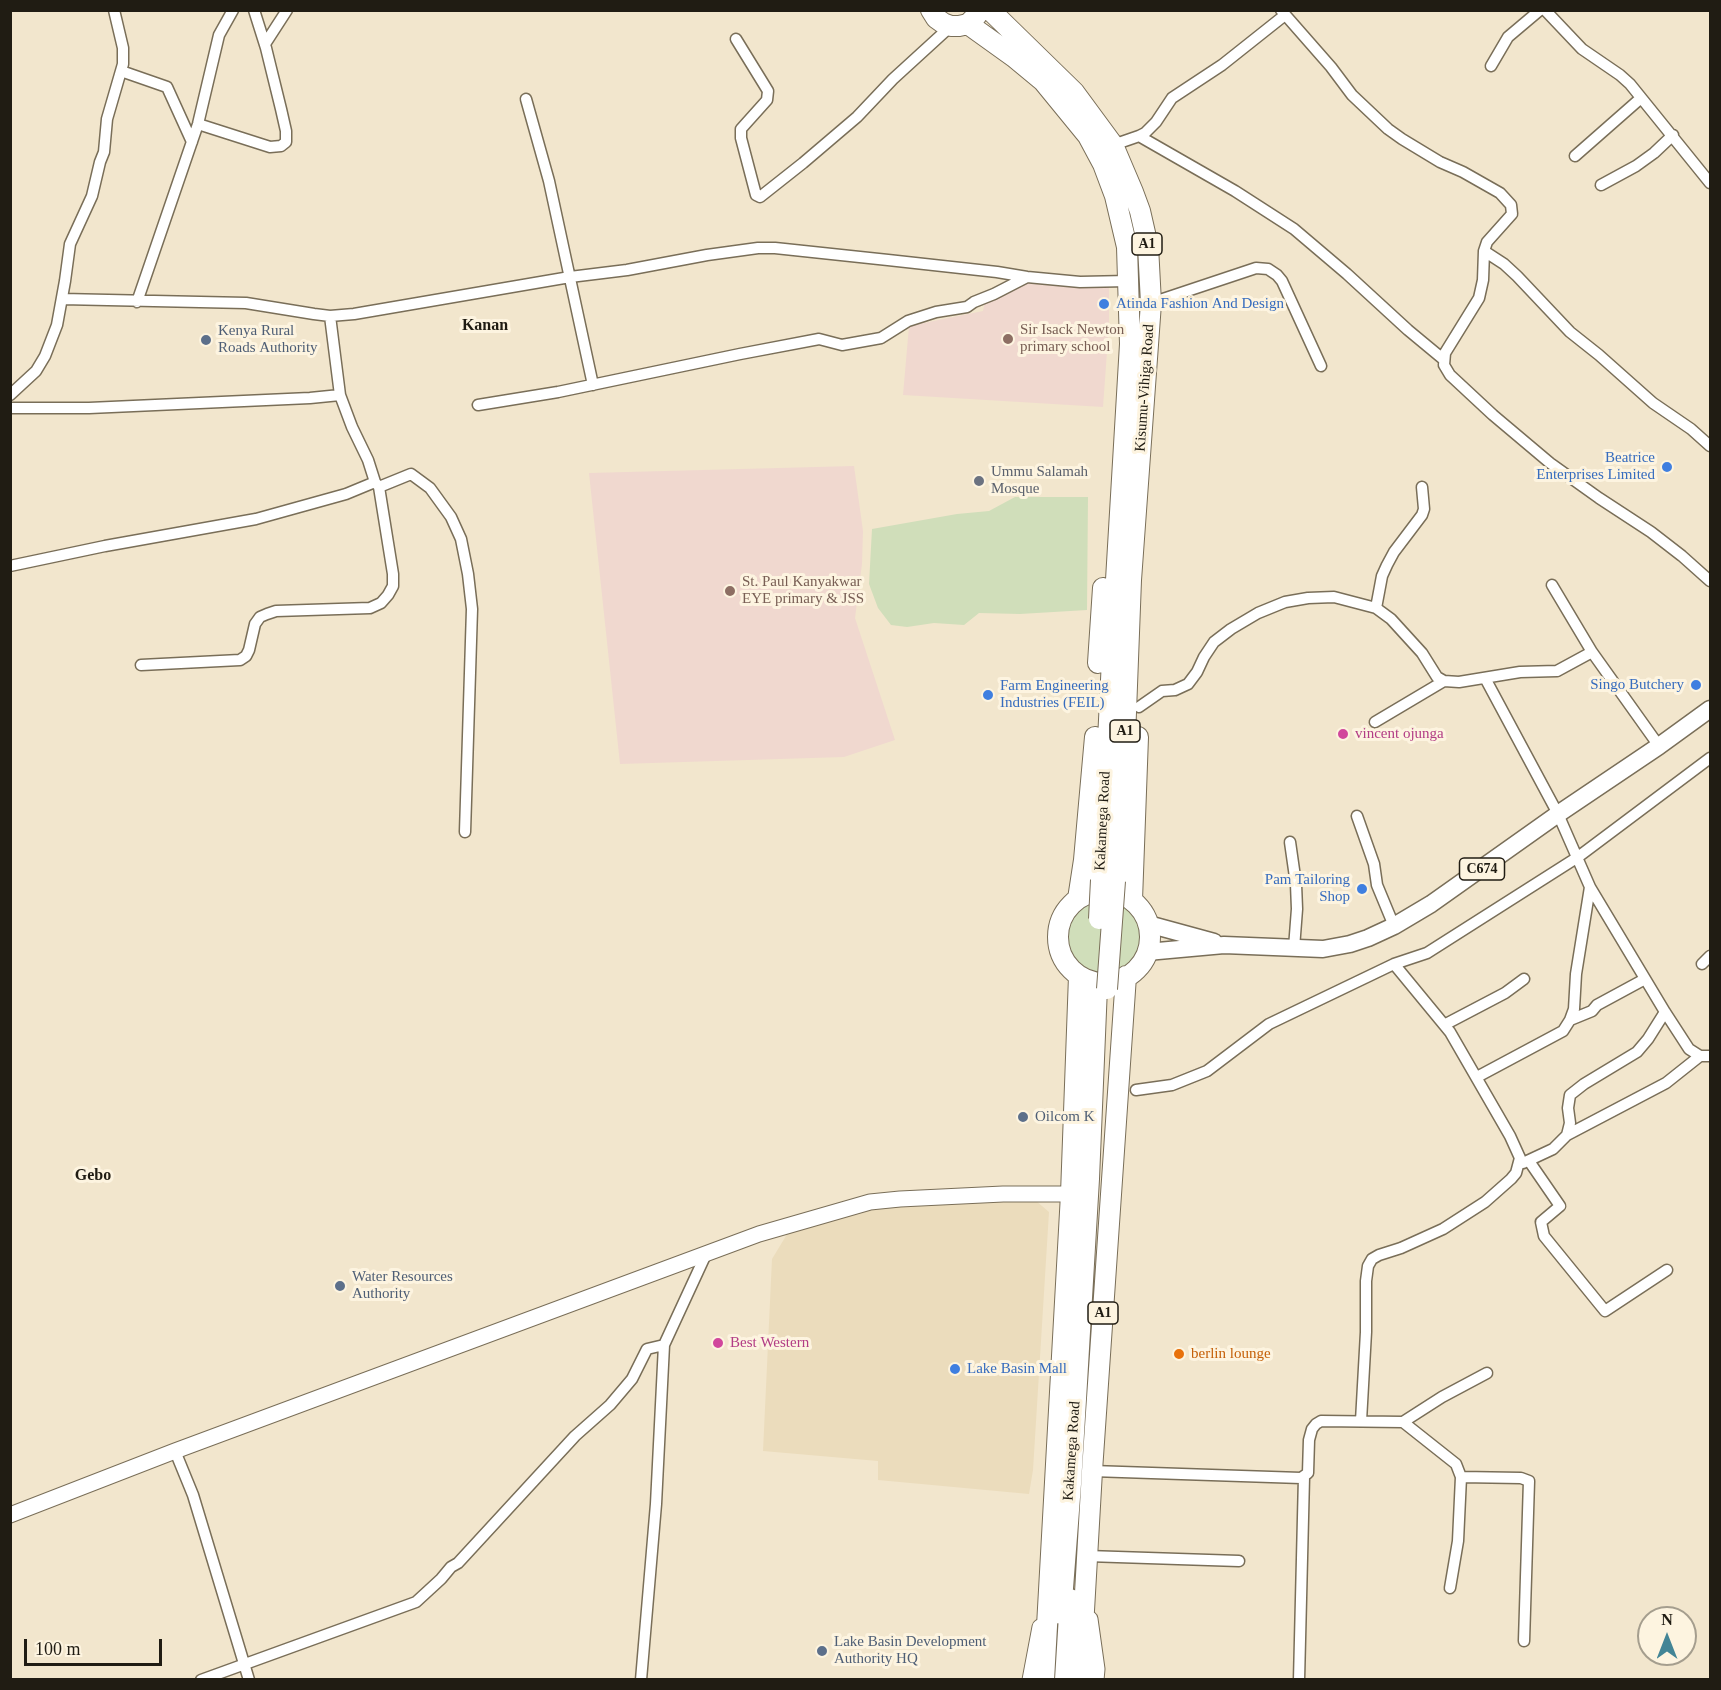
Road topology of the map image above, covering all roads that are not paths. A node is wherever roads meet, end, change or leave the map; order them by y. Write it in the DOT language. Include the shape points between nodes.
graph roads {
  1 [pos="114,10"];
  2 [pos="233,10"];
  3 [pos="254,10"];
  4 [pos="287,10"];
  5 [pos="932,10"];
  6 [pos="990,10"];
  7 [pos="1540,10"];
  8 [pos="1545,10"];
  9 [pos="1283,13"];
  10 [pos="966,20"];
  11 [pos="736,39"];
  12 [pos="265,44"];
  13 [pos="1491,66"];
  14 [pos="121,71"];
  15 [pos="526,99"];
  16 [pos="1641,99"];
  17 [pos="198,124"];
  18 [pos="1673,135"];
  19 [pos="1139,136"];
  20 [pos="192,142"];
  21 [pos="1113,145"];
  22 [pos="1575,156"];
  23 [pos="1710,183"];
  24 [pos="1601,185"];
  25 [pos="1484,251"];
  26 [pos="570,277"];
  27 [pos="1027,277"];
  28 [pos="1128,281"];
  29 [pos="62,299"];
  30 [pos="137,302"];
  31 [pos="1151,303"];
  32 [pos="330,316"];
  33 [pos="1443,359"];
  34 [pos="1321,366"];
  35 [pos="594,385"];
  36 [pos="10,394"];
  37 [pos="340,395"];
  38 [pos="478,405"];
  39 [pos="10,408"];
  40 [pos="1710,446"];
  41 [pos="377,484"];
  42 [pos="1422,487"];
  43 [pos="1127,532"];
  44 [pos="10,566"];
  45 [pos="1710,581"];
  46 [pos="1552,585"];
  47 [pos="1376,608"];
  48 [pos="1592,652"];
  49 [pos="141,665"];
  50 [pos="1485,678"];
  51 [pos="1444,681"];
  52 [pos="1139,707"];
  53 [pos="1710,709"];
  54 [pos="1375,722"];
  55 [pos="1659,746"];
  56 [pos="1710,758"];
  57 [pos="1558,814"];
  58 [pos="1357,816"];
  59 [pos="465,832"];
  60 [pos="1290,842"];
  61 [pos="1578,857"];
  62 [pos="1590,886"];
  63 [pos="1078,899"];
  64 [pos="1132,900"];
  65 [pos="1148,924"];
  66 [pos="1394,926"];
  67 [pos="1224,945"];
  68 [pos="1294,948"];
  69 [pos="1147,952"];
  70 [pos="1710,956"];
  71 [pos="1394,963"];
  72 [pos="1701,964"];
  73 [pos="1079,976"];
  74 [pos="1126,976"];
  75 [pos="1524,979"];
  76 [pos="1645,979"];
  77 [pos="1665,1012"];
  78 [pos="1570,1020"];
  79 [pos="1444,1025"];
  80 [pos="1705,1056"];
  81 [pos="1477,1077"];
  82 [pos="1136,1090"];
  83 [pos="1567,1135"];
  84 [pos="1524,1163"];
  85 [pos="1071,1194"];
  86 [pos="707,1252"];
  87 [pos="1667,1270"];
  88 [pos="664,1345"];
  89 [pos="1487,1372"];
  90 [pos="1361,1421"];
  91 [pos="1403,1422"];
  92 [pos="175,1451"];
  93 [pos="1092,1471"];
  94 [pos="1304,1477"];
  95 [pos="1461,1477"];
  96 [pos="10,1515"];
  97 [pos="1087,1556"];
  98 [pos="1239,1561"];
  99 [pos="1049,1585"];
  100 [pos="1085,1587"];
  101 [pos="1450,1588"];
  102 [pos="1524,1641"];
  103 [pos="244,1665"];
  104 [pos="201,1680"];
  105 [pos="249,1680"];
  106 [pos="641,1680"];
  107 [pos="1030,1680"];
  108 [pos="1044,1680"];
  109 [pos="1058,1680"];
  110 [pos="1065,1680"];
  111 [pos="1080,1680"];
  112 [pos="1096,1680"];
  113 [pos="1299,1680"];
  1 -- 14 [label="street" via="123,48"];
  2 -- 17 [label="street" via="219,35"];
  3 -- 12 [label="street"];
  4 -- 12 [label="street"];
  5 -- 10 [label="highway, A1" via="943,23"];
  6 -- 21 [label="highway, Kisumu-Vihiga Road / A1" via="1074,92"];
  7 -- 13 [label="street" via="1508,37"];
  8 -- 16 [label="street" via="1582,49 1630,84"];
  9 -- 19 [label="street" via="1222,65 1172,98 1156,122"];
  9 -- 25 [label="street" via="1352,95 1388,129 1510,202 1512,214 1487,242"];
  10 -- 11 [label="street" via="760,197 756,195 741,129 766,100 768,91"];
  10 -- 28 [label="highway, Kakamega Road / A1" via="1043,81 1088,136 1115,196 1127,247"];
  12 -- 17 [label="street" via="286,142 270,147"];
  14 -- 20 [label="street" via="167,87"];
  14 -- 29 [label="street" via="95,185 68,254"];
  15 -- 26 [label="street"];
  16 -- 18 [label="street"];
  16 -- 22 [label="street"];
  17 -- 20 [label="street"];
  18 -- 23 [label="street"];
  18 -- 24 [label="street" via="1636,166"];
  19 -- 21 [label="street"];
  19 -- 33 [label="street" via="1294,229"];
  20 -- 30 [label="street"];
  21 -- 31 [label="highway, Kisumu-Vihiga Road / A1" via="1142,221 1148,246"];
  25 -- 33 [label="street" via="1479,298"];
  25 -- 40 [label="street" via="1517,276 1570,332"];
  26 -- 27 [label="street" via="775,248"];
  26 -- 32 [label="street"];
  26 -- 35 [label="street"];
  27 -- 28 [label="street"];
  27 -- 35 [label="street" via="967,307 908,321 881,338 842,345 819,339"];
  28 -- 43 [label="highway, Kakamega Road / A1"];
  29 -- 30 [label="street"];
  29 -- 36 [label="street" via="57,325 41,364"];
  30 -- 32 [label="street" via="246,303"];
  31 -- 34 [label="street" via="1256,268 1268,268 1282,281"];
  31 -- 43 [label="highway, Kisumu-Vihiga Road / A1"];
  32 -- 37 [label="street"];
  33 -- 45 [label="street" via="1450,375 1550,463 1651,532"];
  35 -- 38 [label="street"];
  37 -- 39 [label="street" via="89,408"];
  37 -- 41 [label="street"];
  41 -- 44 [label="street" via="256,519"];
  41 -- 49 [label="street" via="393,574 393,586 381,603 370,608 267,614 255,624 249,650 240,660"];
  41 -- 59 [label="street" via="411,474 430,488 451,517 460,539 472,609"];
  42 -- 47 [label="street" via="1422,515 1387,565"];
  43 -- 52 [label="highway, A1" via="1142,554 1144,579"];
  43 -- 63 [label="highway, A1" via="1109,548 1105,569 1095,738"];
  43 -- 109 [label="highway, Kakamega Road / A1, bridge" via="1101,880 1089,1179"];
  43 -- 110 [label="highway, Kakamega Road / A1, bridge" via="1131,580 1125,738 1107,988 1082,1468"];
  46 -- 48 [label="street"];
  47 -- 51 [label="street" via="1391,619"];
  47 -- 52 [label="street" via="1326,597 1286,602 1258,613 1214,642 1188,684 1162,691"];
  48 -- 50 [label="street" via="1557,670"];
  48 -- 55 [label="street"];
  50 -- 51 [label="street"];
  50 -- 57 [label="street"];
  51 -- 54 [label="street"];
  52 -- 64 [label="highway, A1"];
  53 -- 55 [label="main road, C674"];
  55 -- 57 [label="main road, C674"];
  56 -- 61 [label="street"];
  57 -- 61 [label="street"];
  57 -- 66 [label="main road, C674"];
  58 -- 66 [label="street" via="1377,885"];
  60 -- 68 [label="street" via="1297,909"];
  61 -- 62 [label="street"];
  61 -- 71 [label="street" via="1427,953"];
  62 -- 76 [label="street"];
  62 -- 78 [label="street"];
  63 -- 64 [label="highway" via="1105,891"];
  63 -- 73 [label="highway" via="1060,921 1058,935 1066,963"];
  64 -- 65 [label="highway"];
  65 -- 67 [label="main road, C674"];
  65 -- 69 [label="highway"];
  66 -- 68 [label="main road, C674" via="1350,944 1323,949"];
  67 -- 68 [label="main road, C674"];
  67 -- 69 [label="main road, C674"];
  69 -- 74 [label="highway" via="1140,965"];
  70 -- 72 [label="street"];
  71 -- 79 [label="street"];
  71 -- 82 [label="street" via="1269,1024 1207,1071 1172,1085"];
  73 -- 74 [label="highway" via="1103,982"];
  73 -- 85 [label="highway"];
  74 -- 93 [label="highway, A1"];
  75 -- 79 [label="street"];
  76 -- 77 [label="street"];
  76 -- 78 [label="street"];
  77 -- 80 [label="street" via="1689,1049"];
  77 -- 83 [label="street" via="1637,1052 1570,1095"];
  78 -- 81 [label="street" via="1563,1031"];
  79 -- 81 [label="street"];
  80 -- 83 [label="street" via="1666,1083"];
  81 -- 84 [label="street"];
  83 -- 84 [label="street" via="1553,1149"];
  84 -- 87 [label="street" via="1560,1206 1541,1222 1544,1236 1605,1311"];
  84 -- 90 [label="street" via="1477,1208 1443,1229 1372,1259 1366,1281"];
  85 -- 86 [label="main road" via="870,1202"];
  85 -- 99 [label="highway"];
  86 -- 88 [label="street"];
  86 -- 92 [label="main road"];
  88 -- 103 [label="street" via="647,1349 632,1379 610,1405 575,1436 458,1563 416,1602"];
  88 -- 106 [label="street"];
  89 -- 91 [label="street"];
  90 -- 91 [label="street"];
  90 -- 94 [label="street" via="1316,1424 1310,1434"];
  91 -- 95 [label="street" via="1456,1464"];
  92 -- 96 [label="main road"];
  92 -- 103 [label="street" via="193,1494"];
  93 -- 94 [label="street"];
  93 -- 97 [label="highway, A1"];
  94 -- 113 [label="street"];
  95 -- 101 [label="street" via="1458,1541"];
  95 -- 102 [label="street" via="1529,1481"];
  97 -- 98 [label="street"];
  97 -- 100 [label="highway, A1"];
  99 -- 107 [label="main road"];
  99 -- 108 [label="highway"];
  100 -- 111 [label="highway, A1"];
  100 -- 112 [label="main road"];
  103 -- 104 [label="street"];
  103 -- 105 [label="street"];
}
